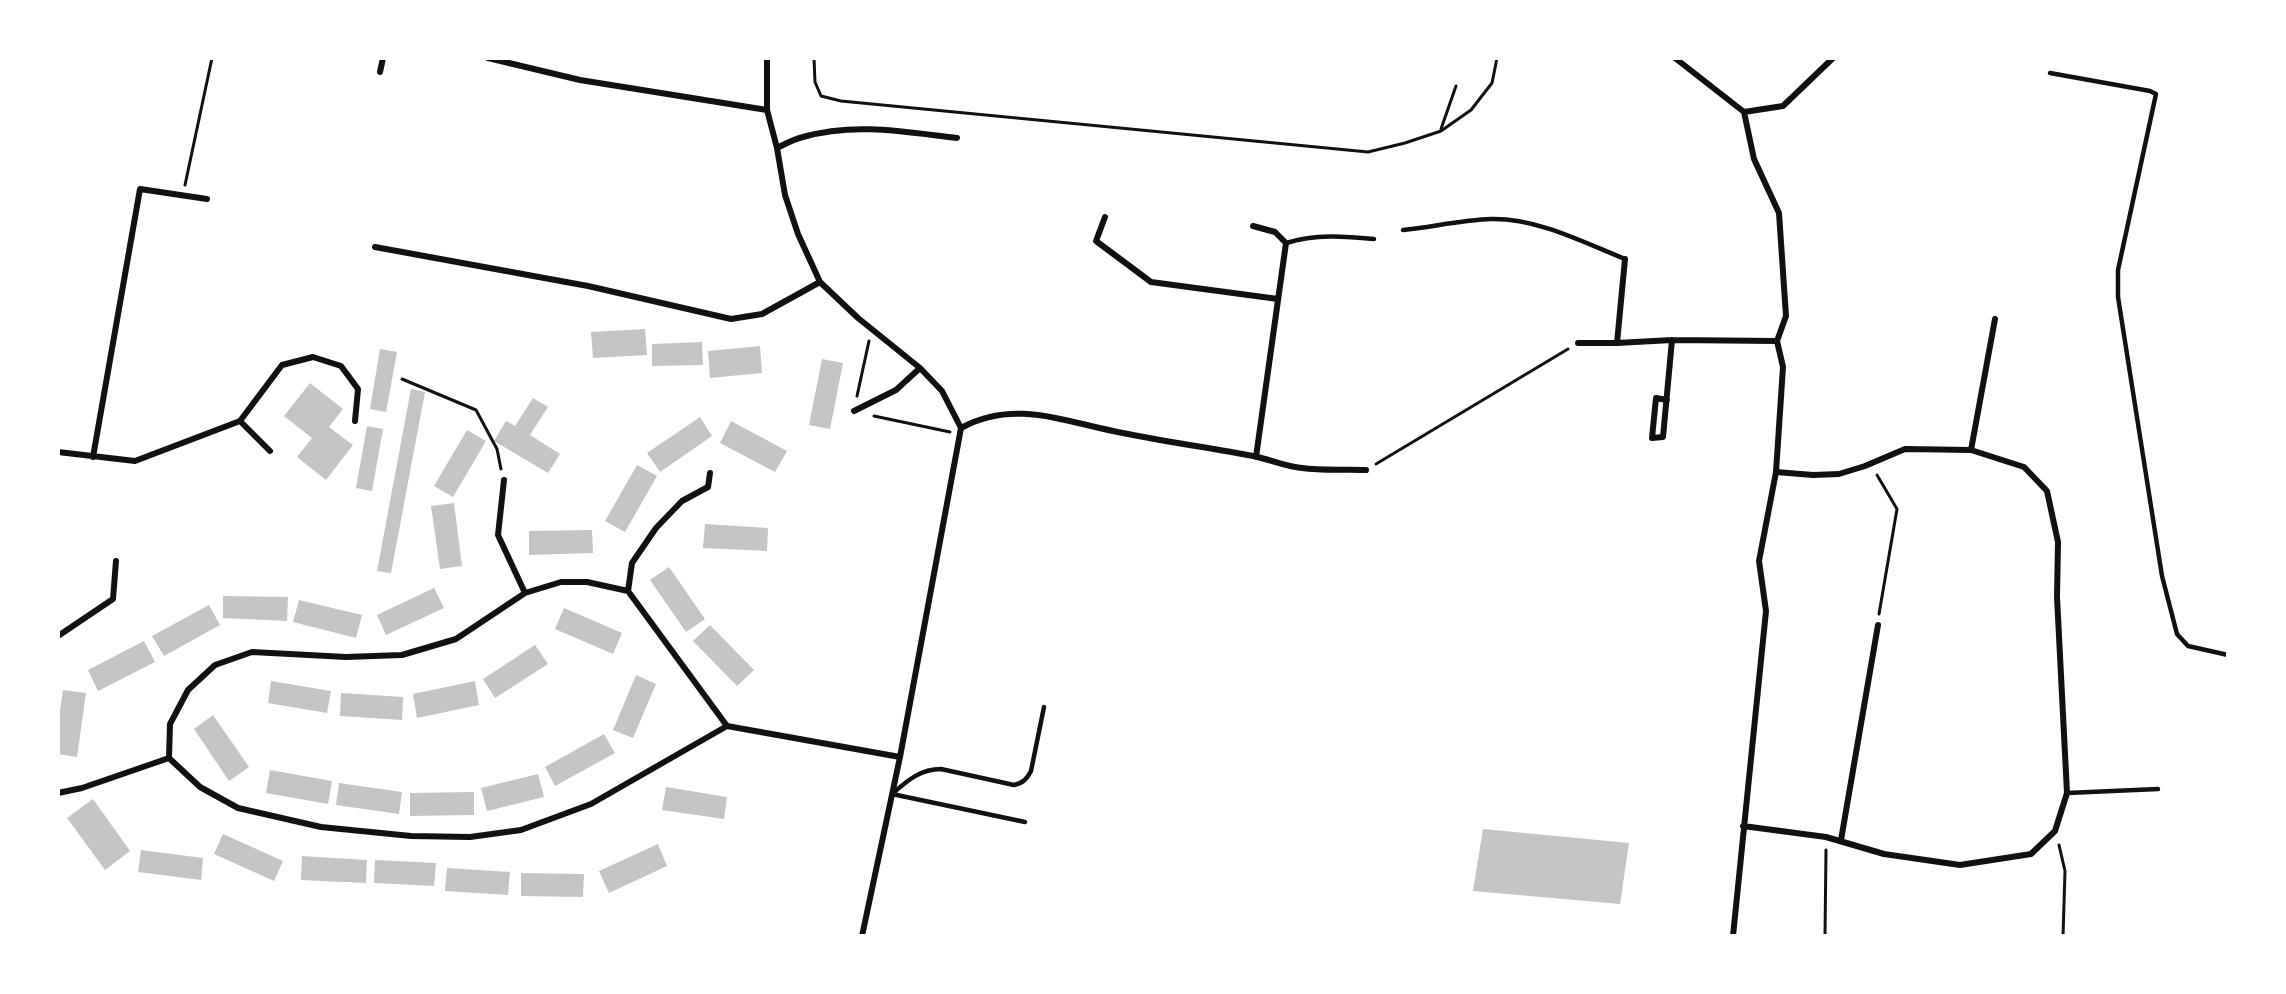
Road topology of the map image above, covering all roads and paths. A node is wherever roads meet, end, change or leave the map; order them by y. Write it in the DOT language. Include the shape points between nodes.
graph roads {
  1 [pos="212,58"];
  2 [pos="383,58"];
  3 [pos="488,58"];
  4 [pos="767,58"];
  5 [pos="814,58"];
  6 [pos="1497,58"];
  7 [pos="1675,58"];
  8 [pos="1833,58"];
  9 [pos="380,72"];
  10 [pos="2050,73"];
  11 [pos="1456,86"];
  12 [pos="767,110"];
  13 [pos="1744,112"];
  14 [pos="1440,131"];
  15 [pos="957,138"];
  16 [pos="777,148"];
  17 [pos="183,195"];
  18 [pos="207,199"];
  19 [pos="1105,217"];
  20 [pos="1253,226"];
  21 [pos="1403,231"];
  22 [pos="1374,239"];
  23 [pos="1286,243"];
  24 [pos="375,247"];
  25 [pos="1625,259"];
  26 [pos="820,282"];
  27 [pos="1278,299"];
  28 [pos="1995,319"];
  29 [pos="1672,340"];
  30 [pos="1777,341"];
  31 [pos="1578,343"];
  32 [pos="1617,343"];
  33 [pos="920,368"];
  34 [pos="402,379"];
  35 [pos="1667,400"];
  36 [pos="854,411"];
  37 [pos="240,421"];
  38 [pos="355,421"];
  39 [pos="961,428"];
  40 [pos="1971,450"];
  41 [pos="270,451"];
  42 [pos="58,452"];
  43 [pos="93,457"];
  44 [pos="1256,457"];
  45 [pos="1871,464"];
  46 [pos="1366,470"];
  47 [pos="1776,472"];
  48 [pos="710,473"];
  49 [pos="504,480"];
  50 [pos="116,561"];
  51 [pos="628,591"];
  52 [pos="525,593"];
  53 [pos="1878,625"];
  54 [pos="58,636"];
  55 [pos="2228,656"];
  56 [pos="1044,707"];
  57 [pos="727,726"];
  58 [pos="900,757"];
  59 [pos="169,758"];
  60 [pos="2158,789"];
  61 [pos="58,793"];
  62 [pos="2067,793"];
  63 [pos="892,794"];
  64 [pos="1025,822"];
  65 [pos="1743,826"];
  66 [pos="2055,831"];
  67 [pos="1826,837"];
  68 [pos="1841,840"];
  69 [pos="862,936"];
  70 [pos="1733,936"];
  71 [pos="1825,936"];
  72 [pos="2063,936"];
  1 -- 17 [label="path"];
  2 -- 9 [label="street"];
  3 -- 12 [label="street" via="580,80"];
  4 -- 12 [label="street"];
  5 -- 14 [label="path" via="815,82 821,96 841,101 1368,152"];
  6 -- 14 [label="path" via="1492,82 1471,110"];
  7 -- 13 [label="street"];
  8 -- 13 [label="street" via="1783,106"];
  10 -- 55 [label="lane" via="2156,94 2119,261 2118,297 2162,576 2177,634 2188,646"];
  11 -- 14 [label="path"];
  12 -- 16 [label="street"];
  13 -- 30 [label="street" via="1754,159 1779,213 1786,316"];
  15 -- 16 [label="street" via="882,129 846,130 803,137"];
  16 -- 26 [label="street" via="785,195"];
  17 -- 18 [label="street"];
  17 -- 43 [label="street" via="140,189"];
  19 -- 27 [label="street" via="1095,241 1151,282"];
  20 -- 23 [label="street" via="1275,232"];
  21 -- 25 [label="lane" via="1492,219 1528,223"];
  22 -- 23 [label="lane" via="1308,237"];
  23 -- 27 [label="street"];
  24 -- 26 [label="street" via="588,286 731,319 762,314"];
  25 -- 32 [label="street"];
  26 -- 33 [label="street"];
  27 -- 44 [label="street"];
  28 -- 40 [label="street"];
  29 -- 30 [label="street"];
  29 -- 32 [label="street"];
  29 -- 35 [label="street"];
  30 -- 47 [label="street" via="1783,368"];
  31 -- 32 [label="street"];
  31 -- 46 [label="path"];
  33 -- 36 [label="street" via="896,390"];
  33 -- 39 [label="street" via="942,391"];
  34 -- 49 [label="path" via="476,410 497,449"];
  35 -- 35 [label="street" via="1663,437 1652,438 1656,398"];
  37 -- 38 [label="street" via="282,365 313,357 341,366 358,389"];
  37 -- 41 [label="street"];
  37 -- 43 [label="street" via="135,461"];
  39 -- 44 [label="street" via="978,419 1033,414"];
  39 -- 58 [label="street"];
  40 -- 45 [label="street" via="1905,449"];
  40 -- 62 [label="street" via="2024,467 2047,491 2058,542"];
  42 -- 43 [label="street"];
  44 -- 46 [label="street" via="1301,468"];
  45 -- 47 [label="street" via="1839,474"];
  45 -- 53 [label="path" via="1897,509"];
  47 -- 65 [label="street" via="1759,561 1766,611"];
  48 -- 51 [label="street" via="708,487 682,501 656,528 632,563"];
  49 -- 52 [label="street" via="498,535"];
  50 -- 54 [label="street" via="113,599"];
  51 -- 52 [label="street" via="586,582 561,582"];
  51 -- 57 [label="street"];
  52 -- 59 [label="street" via="456,639 402,655 346,657 252,652 215,665 188,690 170,724"];
  53 -- 68 [label="street"];
  56 -- 63 [label="lane" via="1031,771 1021,783 1014,785 930,769"];
  57 -- 58 [label="street"];
  57 -- 59 [label="street" via="591,804 521,830 470,837 321,827 238,808 200,787"];
  58 -- 63 [label="street"];
  59 -- 61 [label="street"];
  60 -- 62 [label="lane"];
  62 -- 66 [label="street"];
  63 -- 64 [label="lane"];
  63 -- 69 [label="street"];
  65 -- 67 [label="street"];
  65 -- 70 [label="street"];
  66 -- 68 [label="street" via="2031,854 1960,865 1884,854"];
  66 -- 72 [label="path" via="2065,871"];
  67 -- 68 [label="street"];
  67 -- 71 [label="path"];
}
